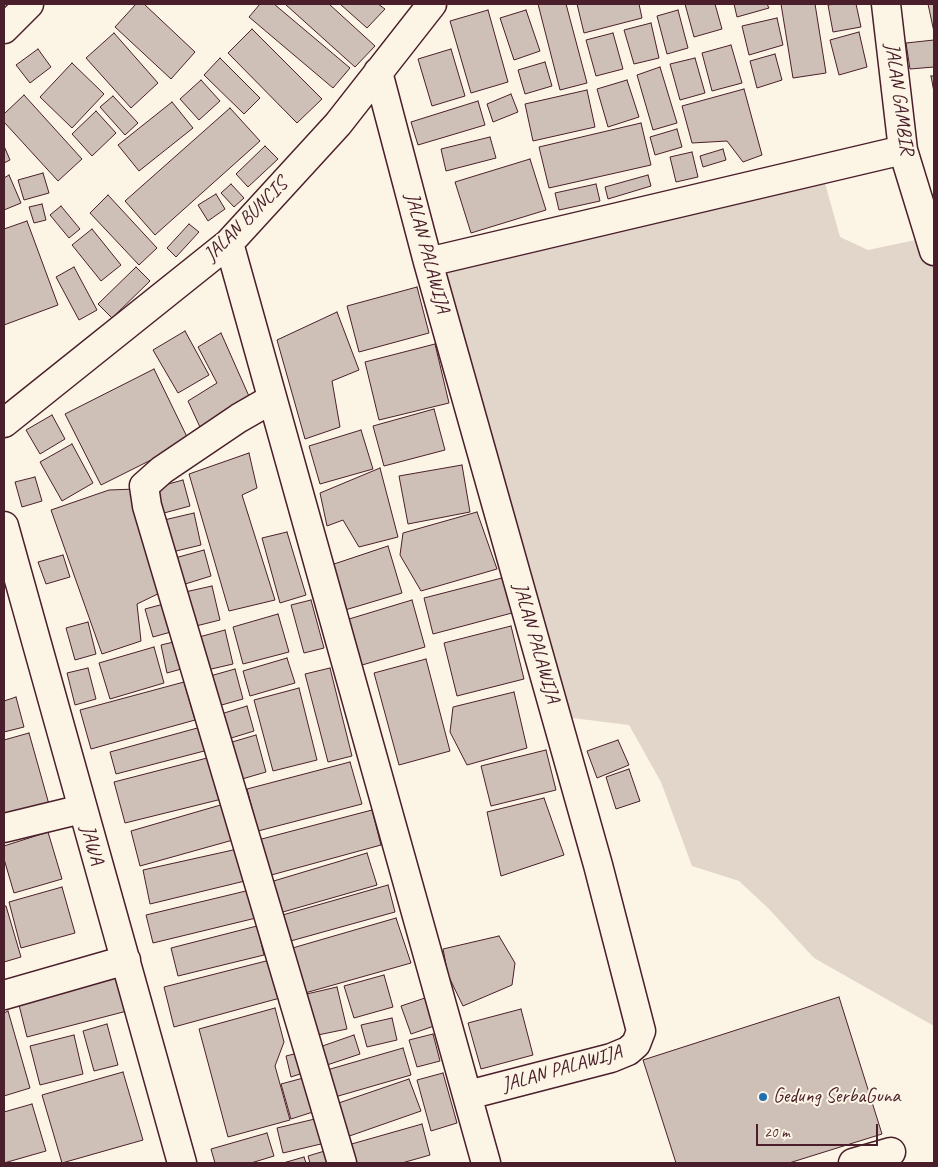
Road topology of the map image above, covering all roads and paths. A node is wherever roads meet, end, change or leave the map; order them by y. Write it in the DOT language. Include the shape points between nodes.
graph roads {
  1 [pos="29,4"];
  2 [pos="432,4"];
  3 [pos="886,4"];
  4 [pos="4,30"];
  5 [pos="378,72"];
  6 [pos="903,150"];
  7 [pos="229,242"];
  8 [pos="934,251"];
  9 [pos="428,262"];
  10 [pos="272,399"];
  11 [pos="4,423"];
  12 [pos="4,526"];
  13 [pos="82,809"];
  14 [pos="4,828"];
  15 [pos="126,960"];
  16 [pos="4,995"];
  17 [pos="468,1095"];
  18 [pos="891,1152"];
  19 [pos="176,1162"];
  20 [pos="342,1163"];
  21 [pos="486,1163"];
  22 [pos="853,1163"];
  1 -- 4 [label="street"];
  2 -- 5 [label="street, JALAN BUNCIS"];
  3 -- 6 [label="street, JALAN GAMBIR"];
  5 -- 7 [label="street, JALAN BUNCIS" via="338,124"];
  5 -- 9 [label="street, JALAN PALAWIJA"];
  6 -- 8 [label="street, JALAN GAMBIR"];
  6 -- 9 [label="street"];
  7 -- 10 [label="street"];
  7 -- 11 [label="street, JALAN BUNCIS"];
  9 -- 17 [label="street, JALAN PALAWIJA" via="598,865 641,1031 636,1044 611,1058"];
  10 -- 17 [label="street"];
  10 -- 20 [label="street" via="169,464 144,486 150,516"];
  12 -- 13 [label="street, JAWA"];
  13 -- 14 [label="street"];
  13 -- 15 [label="street, JAWA"];
  15 -- 16 [label="street"];
  15 -- 19 [label="street, JAWA"];
  17 -- 21 [label="street"];
  18 -- 22 [label="street"];
}
